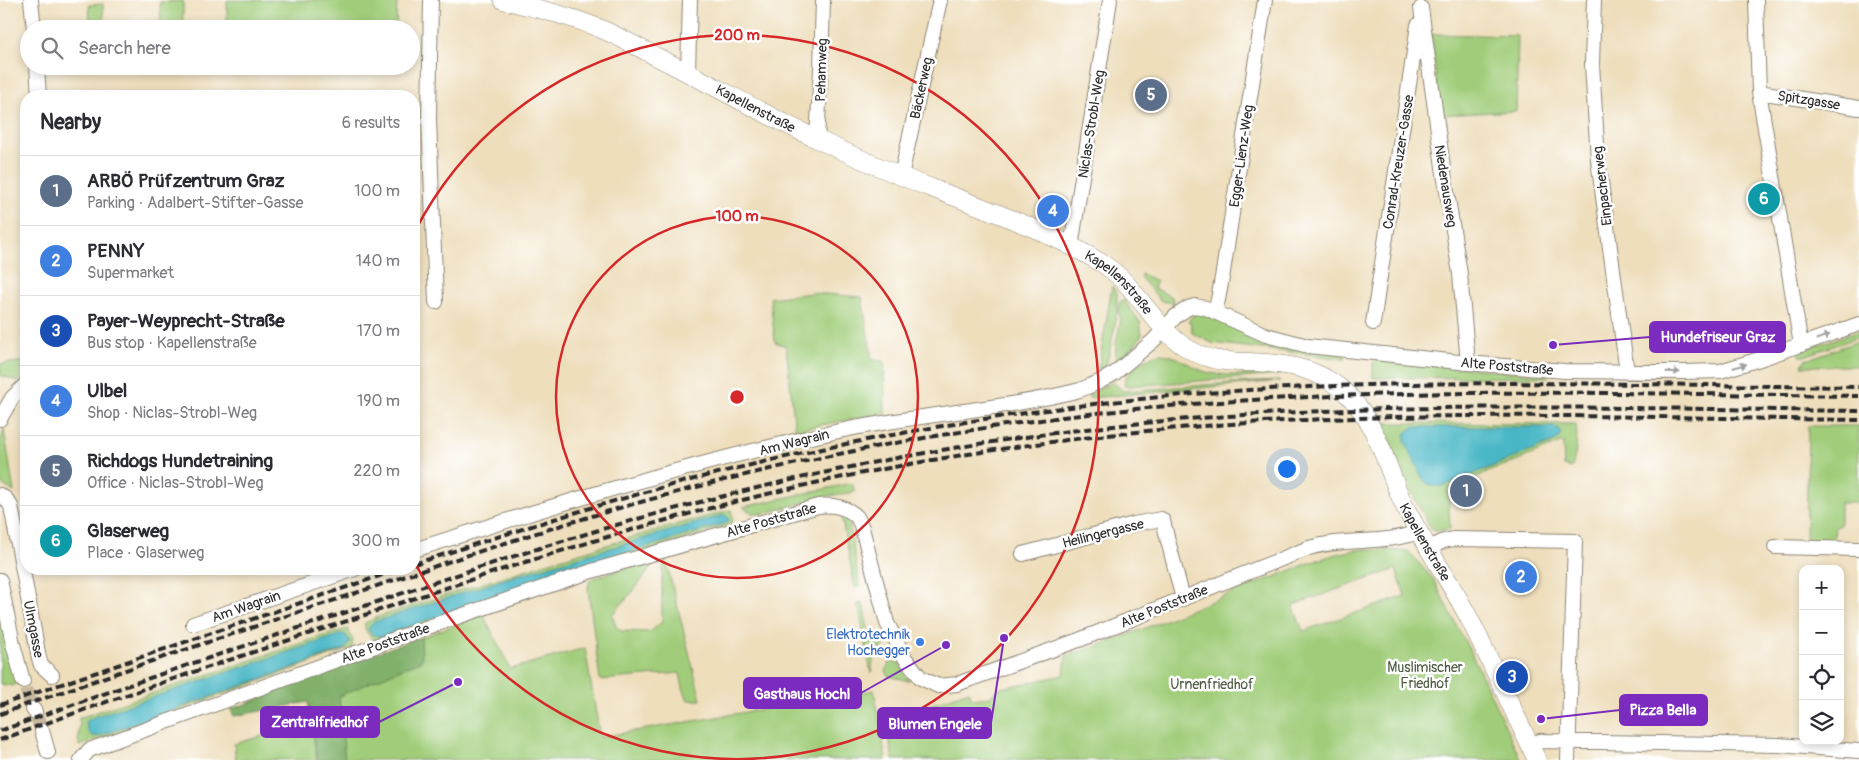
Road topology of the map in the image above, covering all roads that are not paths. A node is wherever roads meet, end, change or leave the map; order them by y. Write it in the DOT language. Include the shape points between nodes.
graph roads {
  1 [pos="32,0"];
  2 [pos="431,0"];
  3 [pos="503,0"];
  4 [pos="690,0"];
  5 [pos="823,0"];
  6 [pos="940,0"];
  7 [pos="1110,0"];
  8 [pos="1265,0"];
  9 [pos="1594,0"];
  10 [pos="1756,0"];
  11 [pos="521,2"];
  12 [pos="1422,4"];
  13 [pos="33,20"];
  14 [pos="688,72"];
  15 [pos="38,75"];
  16 [pos="39,90"];
  17 [pos="1759,92"];
  18 [pos="1859,108"];
  19 [pos="817,139"];
  20 [pos="901,176"];
  21 [pos="1071,247"];
  22 [pos="436,302"];
  23 [pos="1214,312"];
  24 [pos="1373,323"];
  25 [pos="1859,324"];
  26 [pos="1164,329"];
  27 [pos="1802,345"];
  28 [pos="1468,364"];
  29 [pos="1627,372"];
  30 [pos="20,390"];
  31 [pos="0,418"];
  32 [pos="0,496"];
  33 [pos="1419,532"];
  34 [pos="1775,547"];
  35 [pos="420,548"];
  36 [pos="1429,548"];
  37 [pos="1859,549"];
  38 [pos="1023,554"];
  39 [pos="20,555"];
  40 [pos="24,575"];
  41 [pos="337,575"];
  42 [pos="0,580"];
  43 [pos="1183,598"];
  44 [pos="193,624"];
  45 [pos="52,675"];
  46 [pos="25,686"];
  47 [pos="42,731"];
  48 [pos="1570,741"];
  49 [pos="1529,744"];
  50 [pos="1859,751"];
  51 [pos="48,752"];
  52 [pos="81,760"];
  53 [pos="1537,760"];
  54 [pos="1568,760"];
  1 -- 13 [label="street"];
  2 -- 22 [label="street" via="429,119"];
  3 -- 11 [label="main road, Kapellenstraße"];
  4 -- 14 [label="street"];
  5 -- 19 [label="street, Pehamweg"];
  6 -- 20 [label="street, Bäckerweg"];
  7 -- 21 [label="street, Niclas-Strobl-Weg"];
  8 -- 23 [label="street, Egger-Lienz-Weg"];
  9 -- 29 [label="street, Einpacherweg" via="1592,64 1598,160"];
  10 -- 17 [label="street"];
  11 -- 14 [label="main road, Kapellenstraße" via="604,30"];
  12 -- 24 [label="street, Conrad-Kreuzer-Gasse"];
  12 -- 28 [label="street, Niedenausweg" via="1460,274"];
  14 -- 19 [label="main road, Kapellenstraße"];
  15 -- 16 [label="street"];
  17 -- 18 [label="street, Spitzgasse"];
  17 -- 27 [label="street"];
  19 -- 20 [label="main road, Kapellenstraße"];
  20 -- 21 [label="main road, Kapellenstraße"];
  21 -- 26 [label="main road, Kapellenstraße" via="1113,271"];
  23 -- 26 [label="street, Alte Poststraße" via="1192,306"];
  23 -- 28 [label="street, Alte Poststraße" via="1266,335 1297,344"];
  27 -- 25 [label="street, Alte Poststraße, one-way"];
  26 -- 33 [label="main road, Kapellenstraße" via="1186,348 1208,358 1299,366 1334,383 1363,414"];
  26 -- 35 [label="street, Am Wagrain" via="1115,373 1080,390 840,430 624,484"];
  29 -- 27 [label="street, Alte Poststraße, one-way" via="1711,372 1741,366"];
  28 -- 29 [label="street, Alte Poststraße"];
  30 -- 31 [label="street"];
  32 -- 39 [label="street, Ulmgasse" via="11,506"];
  33 -- 36 [label="main road, Kapellenstraße"];
  33 -- 43 [label="street, Alte Poststraße" via="1394,540 1341,541 1319,545"];
  34 -- 37 [label="street"];
  36 -- 48 [label="street" via="1452,540 1575,541"];
  36 -- 49 [label="main road, Kapellenstraße" via="1468,617"];
  38 -- 43 [label="street, Heilingergasse" via="1160,519"];
  40 -- 45 [label="street, Ulmgasse" via="39,658 41,665"];
  41 -- 44 [label="street, Am Wagrain"];
  42 -- 46 [label="street, Ulmgasse"];
  43 -- 52 [label="street, Alte Poststraße" via="1002,668 957,684 938,686 921,678 905,658 887,624 857,517 845,508 827,505 592,571 434,625 89,750"];
  47 -- 51 [label="street"];
  48 -- 49 [label="street"];
  48 -- 50 [label="street" via="1778,745"];
  48 -- 54 [label="street"];
  49 -- 53 [label="main road, Kapellenstraße"];
}
